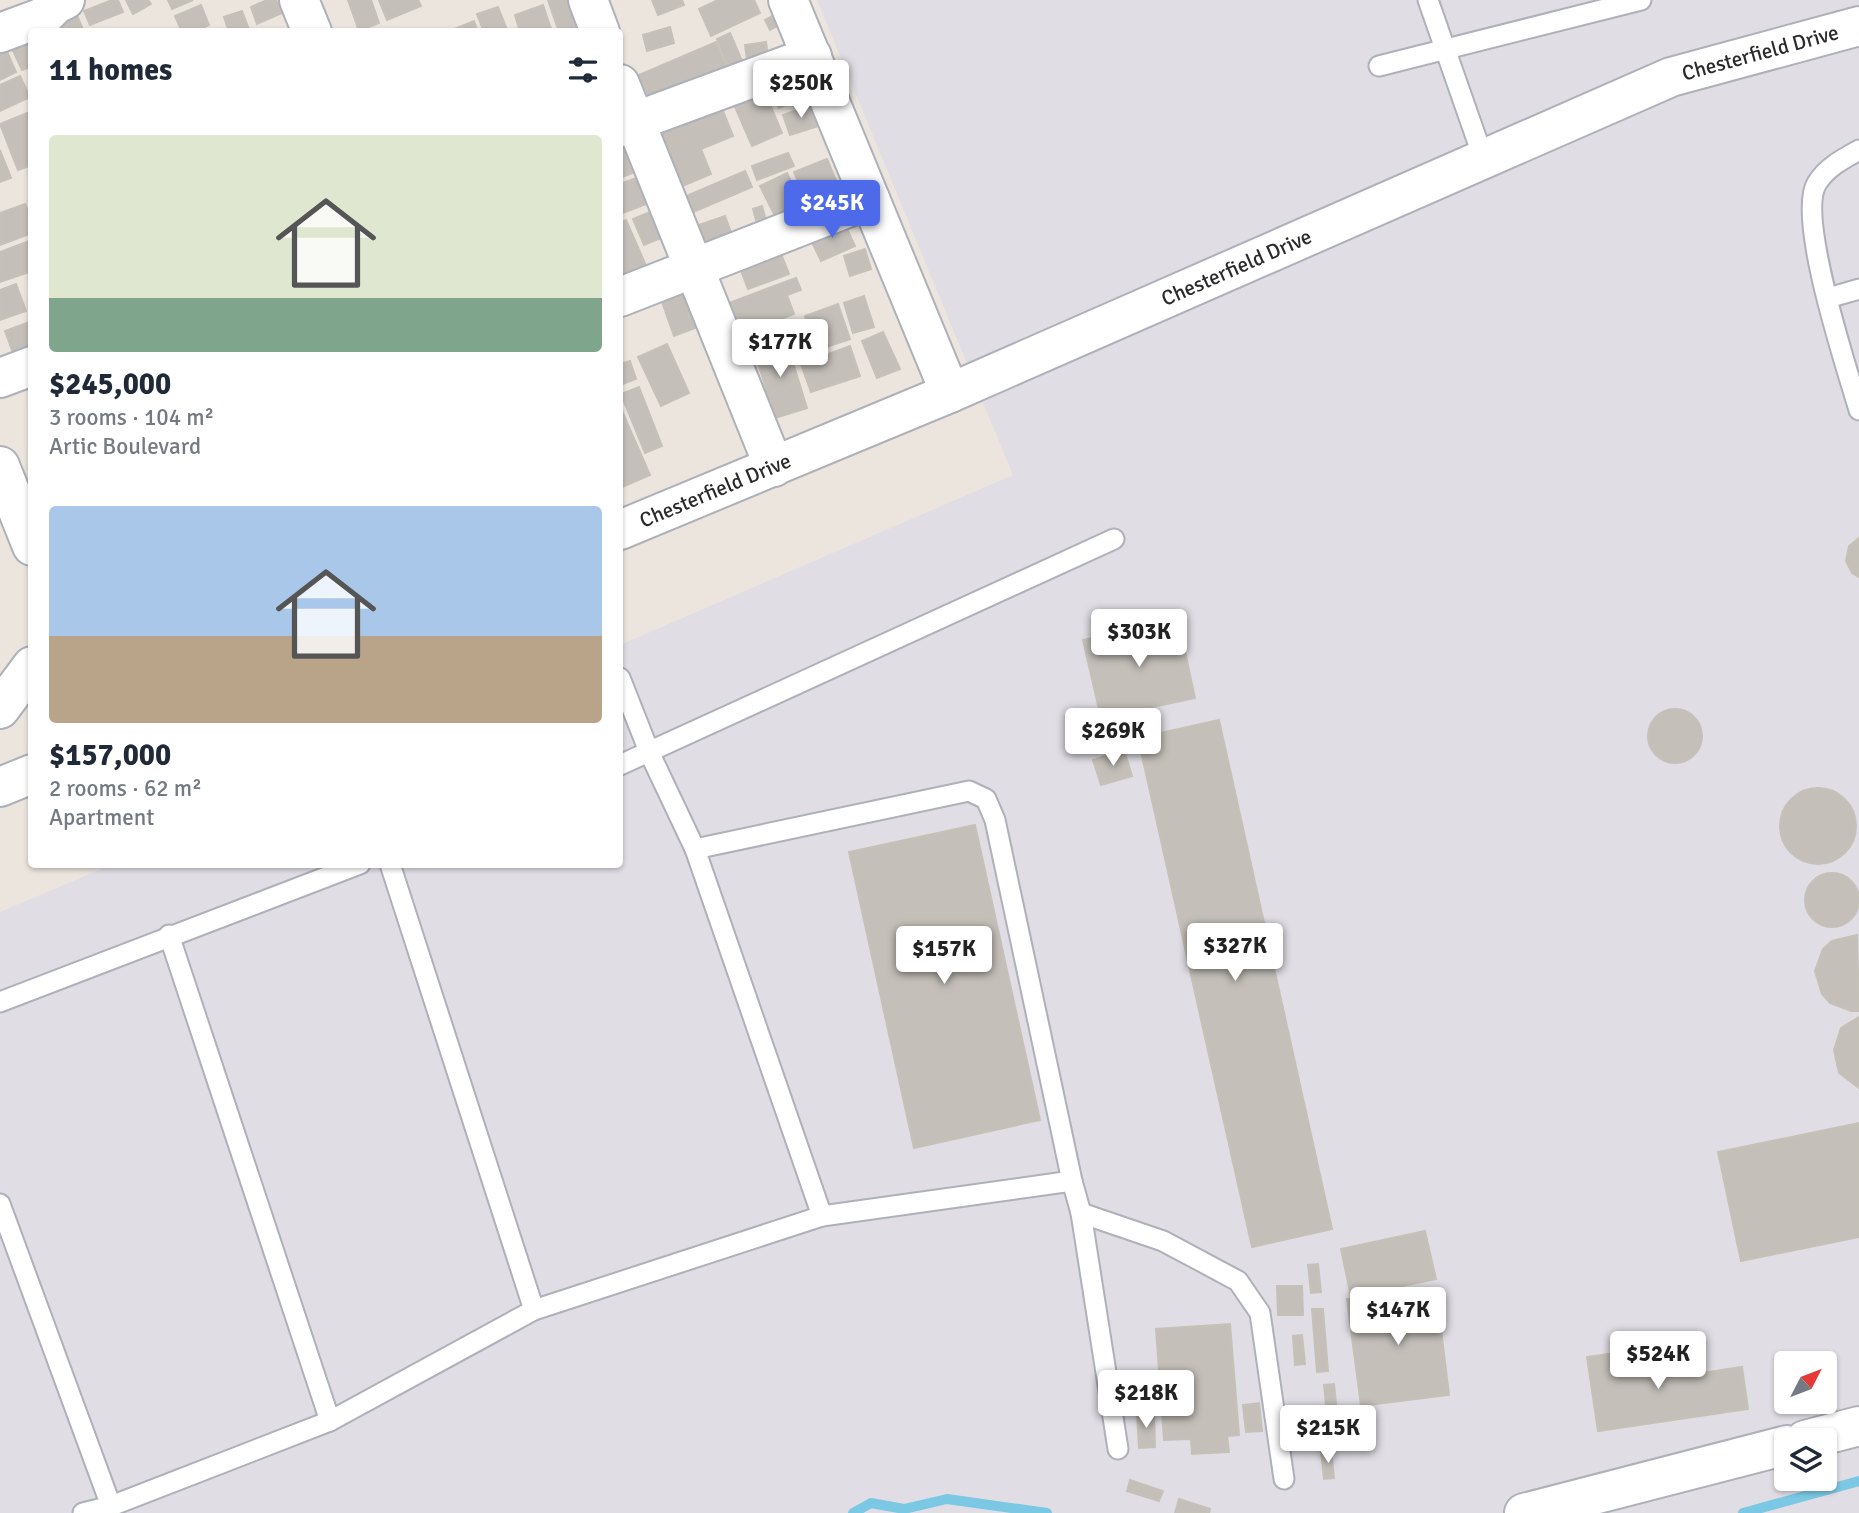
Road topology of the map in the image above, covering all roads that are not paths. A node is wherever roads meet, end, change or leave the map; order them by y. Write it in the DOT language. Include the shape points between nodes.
graph roads {
  1 [pos="65,0"];
  2 [pos="299,0"];
  3 [pos="588,0"];
  4 [pos="788,0"];
  5 [pos="1428,0"];
  6 [pos="1641,0"];
  7 [pos="1859,26"];
  8 [pos="310,28"];
  9 [pos="598,28"];
  10 [pos="0,33"];
  11 [pos="1446,50"];
  12 [pos="811,56"];
  13 [pos="1379,66"];
  14 [pos="623,104"];
  15 [pos="626,124"];
  16 [pos="1859,150"];
  17 [pos="1484,160"];
  18 [pos="870,200"];
  19 [pos="692,267"];
  20 [pos="1859,289"];
  21 [pos="623,296"];
  22 [pos="1828,298"];
  23 [pos="28,368"];
  24 [pos="0,378"];
  25 [pos="950,393"];
  26 [pos="1859,410"];
  27 [pos="0,466"];
  28 [pos="774,467"];
  29 [pos="623,529"];
  30 [pos="28,535"];
  31 [pos="1114,539"];
  32 [pos="28,671"];
  33 [pos="623,686"];
  34 [pos="0,709"];
  35 [pos="650,754"];
  36 [pos="623,764"];
  37 [pos="28,776"];
  38 [pos="0,787"];
  39 [pos="695,849"];
  40 [pos="349,868"];
  41 [pos="391,868"];
  42 [pos="169,935"];
  43 [pos="0,1002"];
  44 [pos="1072,1181"];
  45 [pos="0,1204"];
  46 [pos="1081,1213"];
  47 [pos="822,1216"];
  48 [pos="534,1310"];
  49 [pos="330,1421"];
  50 [pos="1859,1426"];
  51 [pos="1837,1432"];
  52 [pos="1774,1448"];
  53 [pos="1118,1449"];
  54 [pos="1284,1479"];
  55 [pos="111,1506"];
  56 [pos="83,1513"];
  57 [pos="1524,1513"];
  1 -- 10 [label="street" via="43,17"];
  2 -- 8 [label="street"];
  3 -- 9 [label="street"];
  4 -- 12 [label="street"];
  5 -- 11 [label="lane"];
  6 -- 11 [label="lane"];
  7 -- 17 [label="street, Chesterfield Drive" via="1671,77"];
  11 -- 13 [label="lane"];
  11 -- 17 [label="lane"];
  12 -- 15 [label="street"];
  12 -- 18 [label="street"];
  14 -- 15 [label="street"];
  15 -- 19 [label="street"];
  16 -- 22 [label="lane" via="1830,167 1815,185 1811,220"];
  17 -- 25 [label="street, Chesterfield Drive"];
  18 -- 19 [label="street"];
  18 -- 25 [label="street"];
  19 -- 21 [label="street"];
  19 -- 28 [label="street"];
  20 -- 22 [label="lane"];
  22 -- 26 [label="lane"];
  23 -- 24 [label="street"];
  25 -- 28 [label="street, Chesterfield Drive"];
  27 -- 30 [label="street"];
  28 -- 29 [label="street, Chesterfield Drive"];
  31 -- 35 [label="lane"];
  32 -- 34 [label="street"];
  33 -- 35 [label="lane"];
  35 -- 36 [label="lane"];
  35 -- 39 [label="lane"];
  37 -- 38 [label="street"];
  39 -- 44 [label="lane" via="969,791 986,799 995,820"];
  39 -- 47 [label="lane"];
  40 -- 42 [label="lane"];
  41 -- 48 [label="lane"];
  42 -- 43 [label="lane"];
  42 -- 49 [label="lane"];
  44 -- 46 [label="lane"];
  44 -- 47 [label="lane"];
  45 -- 55 [label="lane"];
  46 -- 53 [label="lane"];
  46 -- 54 [label="lane" via="1163,1241 1238,1281 1260,1313"];
  47 -- 48 [label="lane"];
  48 -- 49 [label="lane"];
  49 -- 55 [label="lane"];
  50 -- 51 [label="street"];
  52 -- 57 [label="street"];
  55 -- 56 [label="lane"];
}
